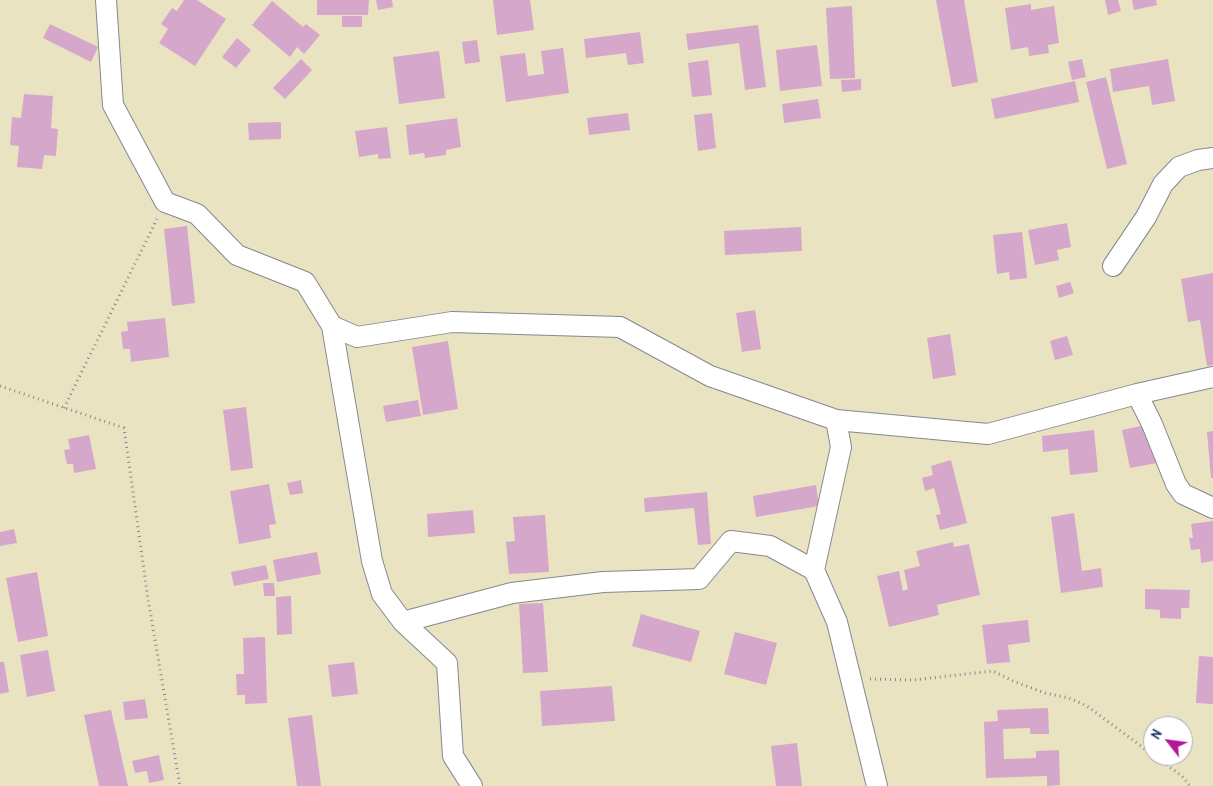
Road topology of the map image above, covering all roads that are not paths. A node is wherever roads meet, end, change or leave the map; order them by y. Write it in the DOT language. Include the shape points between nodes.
graph roads {
  1 [pos="106,0"];
  2 [pos="1213,158"];
  3 [pos="1114,266"];
  4 [pos="332,326"];
  5 [pos="1213,377"];
  6 [pos="1137,394"];
  7 [pos="836,420"];
  8 [pos="1213,508"];
  9 [pos="814,570"];
  10 [pos="403,622"];
  11 [pos="472,786"];
  12 [pos="877,786"];
  1 -- 4 [label="street" via="113,106 165,202 198,214 236,255 305,282"];
  2 -- 3 [label="street" via="1178,167 1163,184"];
  4 -- 7 [label="street" via="357,337 452,322 620,327 710,376"];
  4 -- 10 [label="street" via="372,561 382,594"];
  5 -- 6 [label="street"];
  6 -- 7 [label="street" via="988,434"];
  6 -- 8 [label="street" via="1176,484 1183,494"];
  7 -- 9 [label="street" via="841,447"];
  9 -- 10 [label="street" via="770,546 731,541 698,579 603,582 512,593"];
  9 -- 12 [label="street" via="837,622"];
  10 -- 11 [label="street" via="447,662 453,756"];
}
